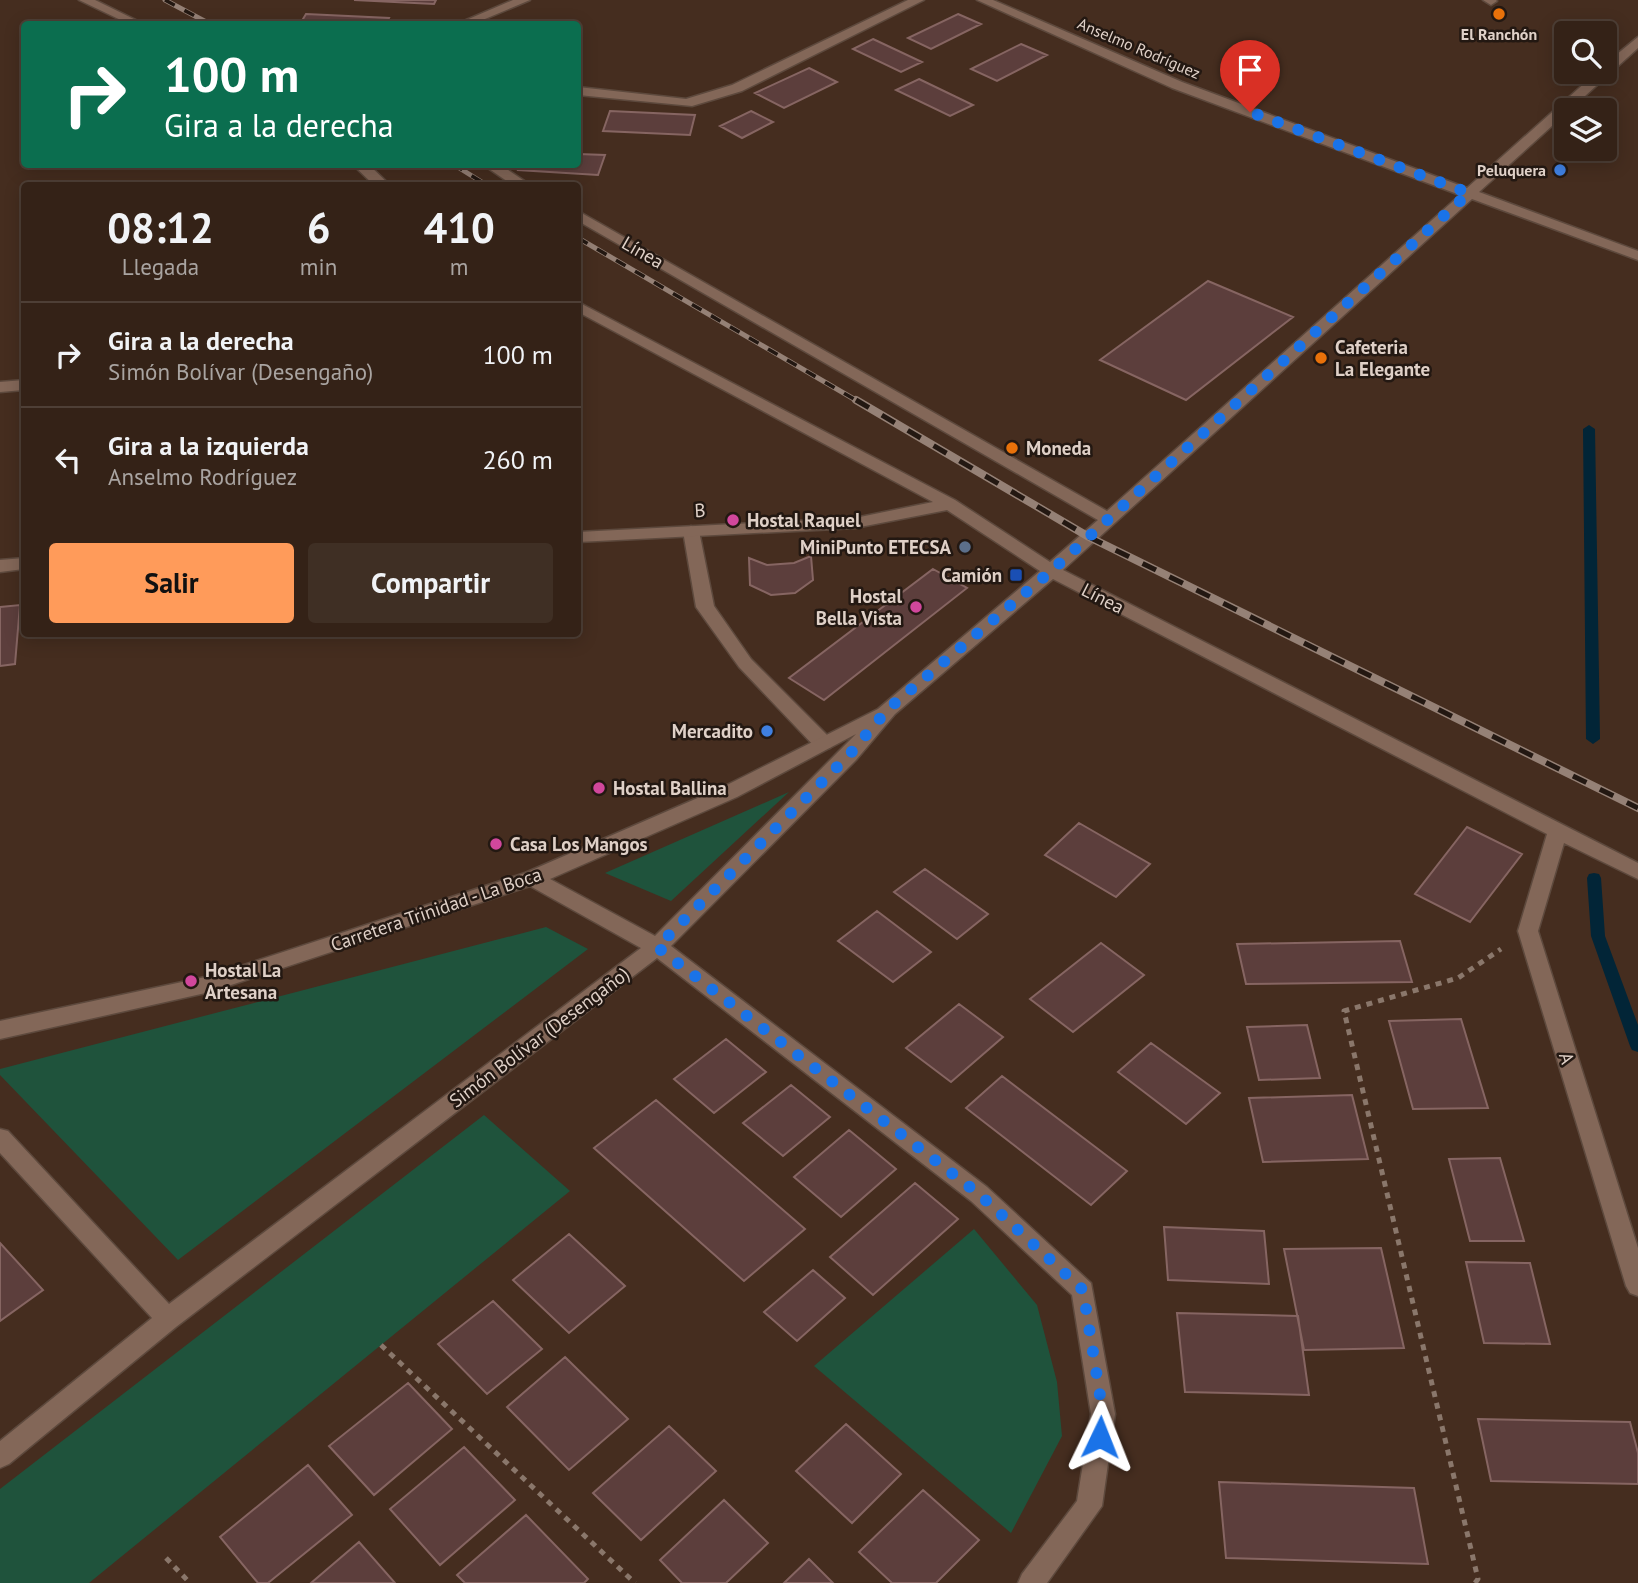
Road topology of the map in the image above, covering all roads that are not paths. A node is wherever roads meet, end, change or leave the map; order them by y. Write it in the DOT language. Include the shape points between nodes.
graph roads {
  1 [pos="85,0"];
  2 [pos="524,0"];
  3 [pos="918,0"];
  4 [pos="983,0"];
  5 [pos="131,21"];
  6 [pos="473,21"];
  7 [pos="1638,41"];
  8 [pos="1617,60"];
  9 [pos="1590,84"];
  10 [pos="581,90"];
  11 [pos="364,168"];
  12 [pos="496,168"];
  13 [pos="379,182"];
  14 [pos="519,182"];
  15 [pos="1469,193"];
  16 [pos="581,217"];
  17 [pos="1638,256"];
  18 [pos="581,308"];
  19 [pos="21,385"];
  20 [pos="0,387"];
  21 [pos="949,505"];
  22 [pos="1109,519"];
  23 [pos="691,531"];
  24 [pos="581,537"];
  25 [pos="21,564"];
  26 [pos="0,566"];
  27 [pos="1051,571"];
  28 [pos="888,709"];
  29 [pos="823,743"];
  30 [pos="1558,830"];
  31 [pos="1638,872"];
  32 [pos="531,878"];
  33 [pos="657,947"];
  34 [pos="0,1030"];
  35 [pos="0,1138"];
  36 [pos="1638,1286"];
  37 [pos="168,1319"];
  38 [pos="0,1456"];
  39 [pos="1031,1583"];
  1 -- 5 [label="street"];
  2 -- 6 [label="street"];
  3 -- 10 [label="street" via="737,88 687,103"];
  4 -- 15 [label="street, Anselmo Rodríguez" via="1177,85"];
  7 -- 8 [label="street, Simón Bolívar (Desengaño)"];
  9 -- 15 [label="street, Simón Bolívar (Desengaño)"];
  11 -- 13 [label="street"];
  12 -- 14 [label="street"];
  15 -- 17 [label="street, Anselmo Rodríguez"];
  15 -- 22 [label="street, Simón Bolívar (Desengaño)"];
  16 -- 22 [label="street, Línea"];
  18 -- 21 [label="street, Línea"];
  19 -- 20 [label="street"];
  21 -- 23 [label="street, B" via="855,523"];
  21 -- 27 [label="street, Línea"];
  22 -- 27 [label="street, Simón Bolívar (Desengaño)"];
  23 -- 24 [label="street, B"];
  23 -- 29 [label="street" via="705,607 745,663"];
  25 -- 26 [label="street"];
  27 -- 28 [label="street, Simón Bolívar (Desengaño)"];
  27 -- 30 [label="street, Línea"];
  28 -- 29 [label="street, Carretera Trinidad - La Boca"];
  28 -- 33 [label="street, Simón Bolívar (Desengaño)" via="849,755"];
  29 -- 32 [label="street, Carretera Trinidad - La Boca" via="730,792"];
  30 -- 31 [label="street, Línea"];
  30 -- 36 [label="street, A" via="1528,932"];
  32 -- 33 [label="street"];
  32 -- 34 [label="street, Carretera Trinidad - La Boca" via="210,984"];
  33 -- 37 [label="street, Simón Bolívar (Desengaño)"];
  33 -- 39 [label="street" via="979,1194 1083,1290 1103,1414 1089,1506"];
  35 -- 37 [label="street"];
  37 -- 38 [label="street, Simón Bolívar (Desengaño)"];
}
